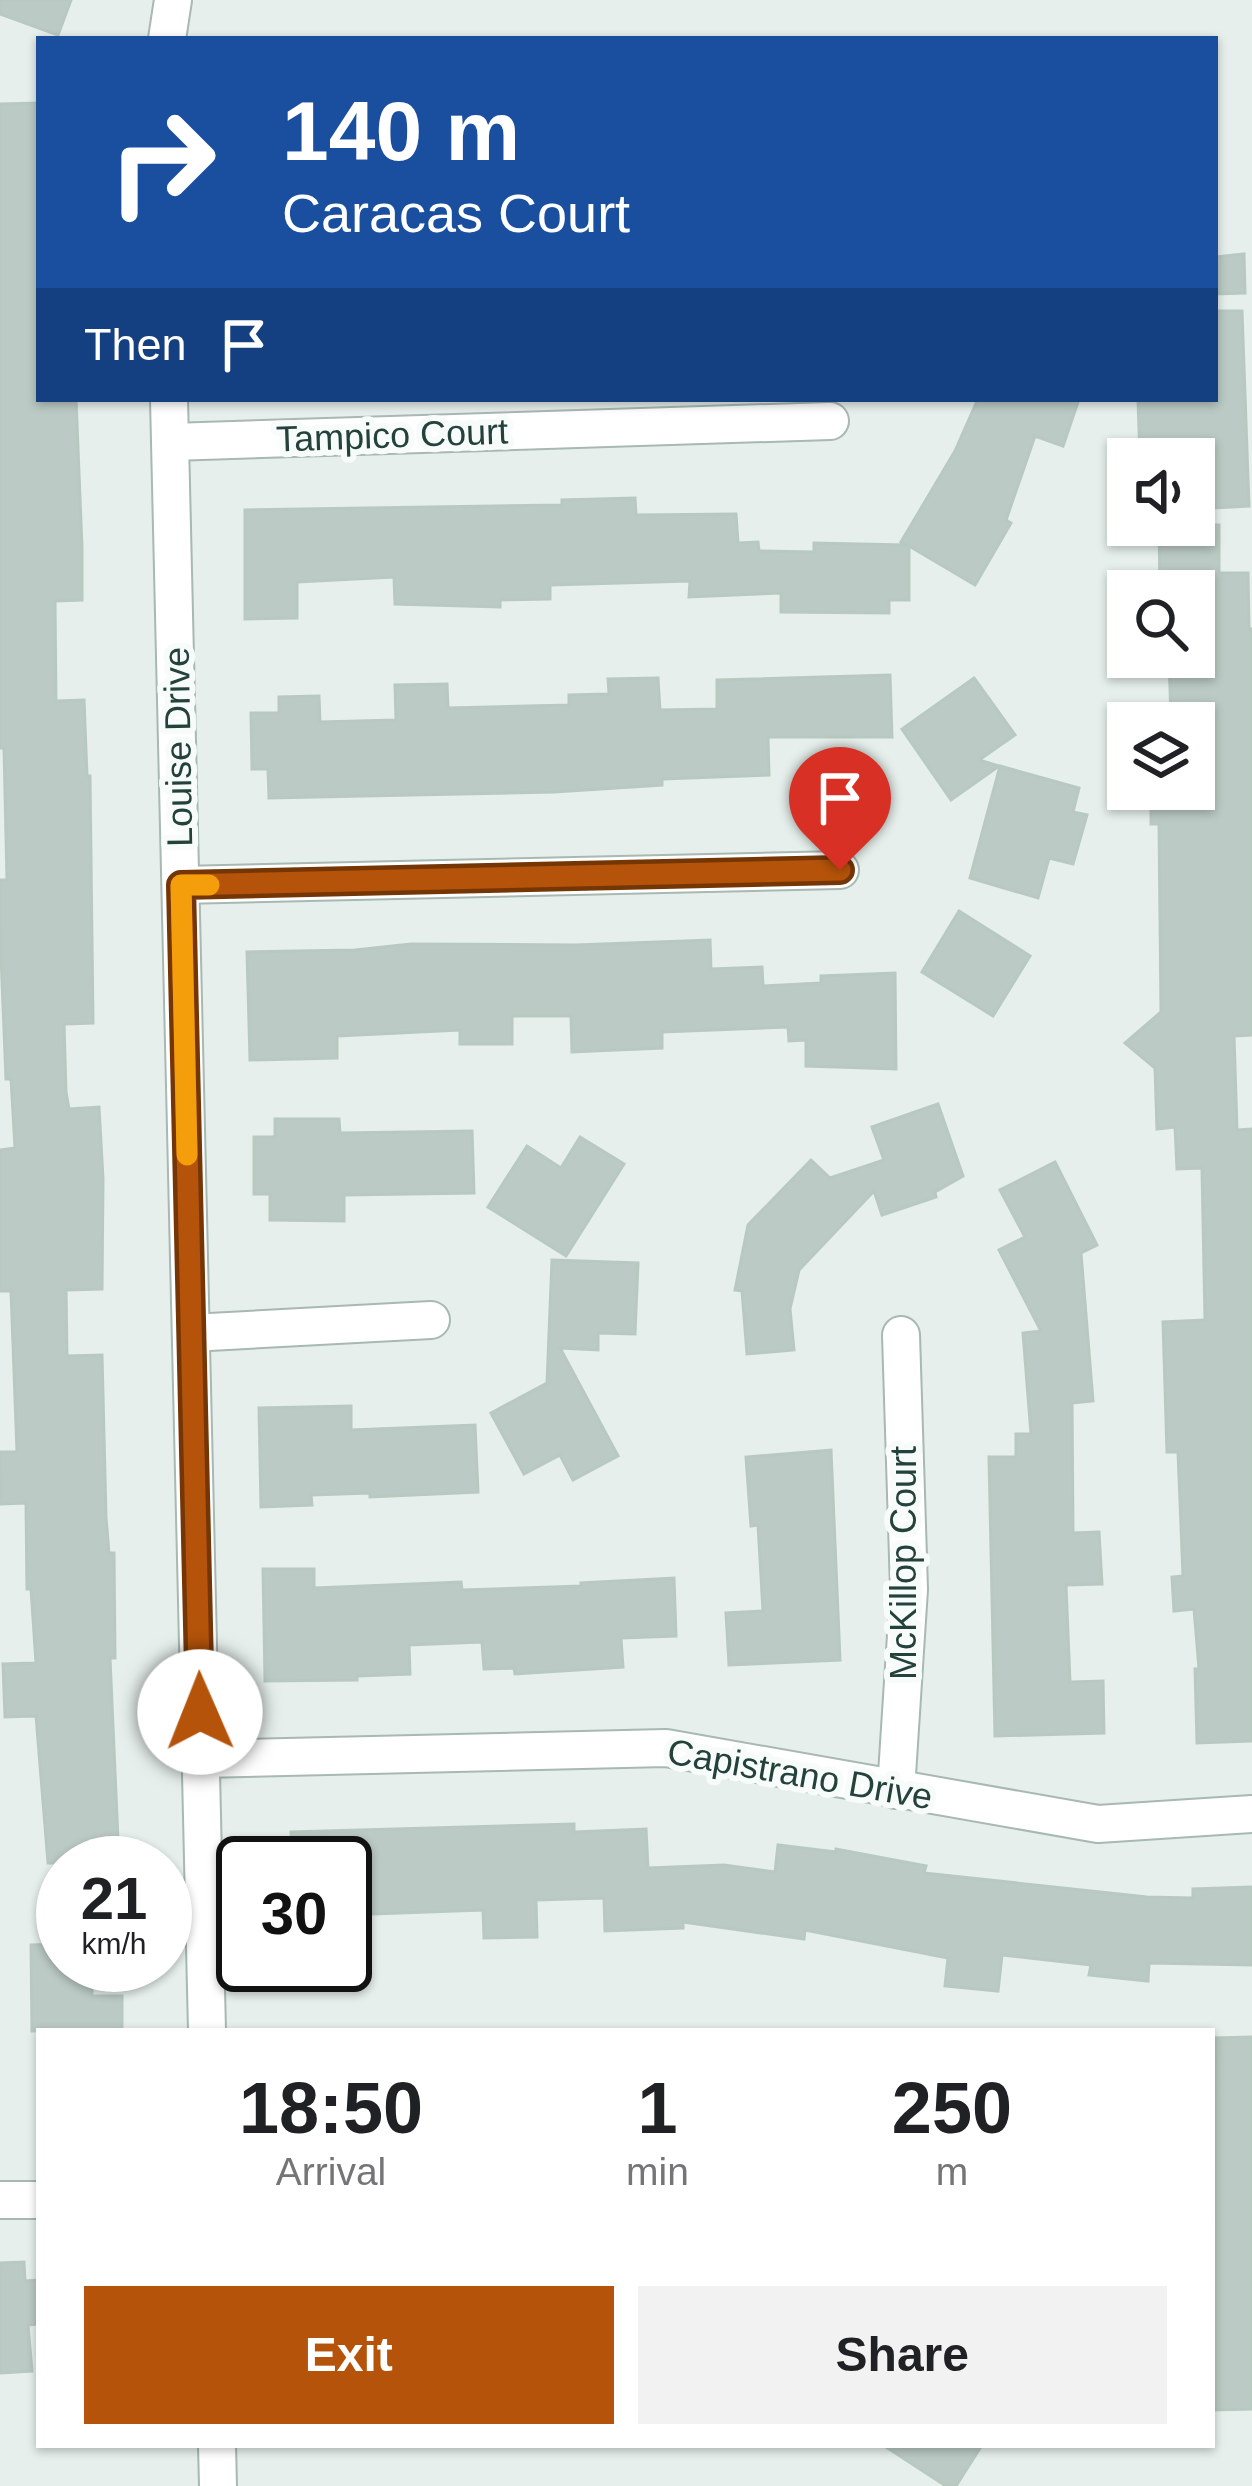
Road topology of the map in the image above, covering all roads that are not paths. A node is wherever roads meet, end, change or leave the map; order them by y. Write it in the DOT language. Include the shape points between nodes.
graph roads {
  1 [pos="172,0"];
  2 [pos="167,36"];
  3 [pos="169,402"];
  4 [pos="830,422"];
  5 [pos="171,442"];
  6 [pos="840,870"];
  7 [pos="181,885"];
  8 [pos="431,1319"];
  9 [pos="191,1333"];
  10 [pos="901,1335"];
  11 [pos="201,1759"];
  12 [pos="896,1790"];
  13 [pos="1252,1814"];
  14 [pos="208,2028"];
  15 [pos="0,2200"];
  16 [pos="36,2200"];
  17 [pos="217,2448"];
  18 [pos="218,2486"];
  1 -- 2 [label="street"];
  3 -- 5 [label="street, Louise Drive"];
  4 -- 5 [label="street, Tampico Court"];
  5 -- 7 [label="street, Louise Drive"];
  6 -- 7 [label="street"];
  7 -- 9 [label="street, Louise Drive"];
  8 -- 9 [label="street"];
  9 -- 11 [label="street, Louise Drive"];
  10 -- 12 [label="street, McKillop Court" via="909,1589"];
  11 -- 12 [label="street, Capistrano Drive" via="666,1748"];
  11 -- 14 [label="street, Louise Drive"];
  12 -- 13 [label="street, Capistrano Drive" via="1098,1824"];
  15 -- 16 [label="street"];
  17 -- 18 [label="street"];
}
